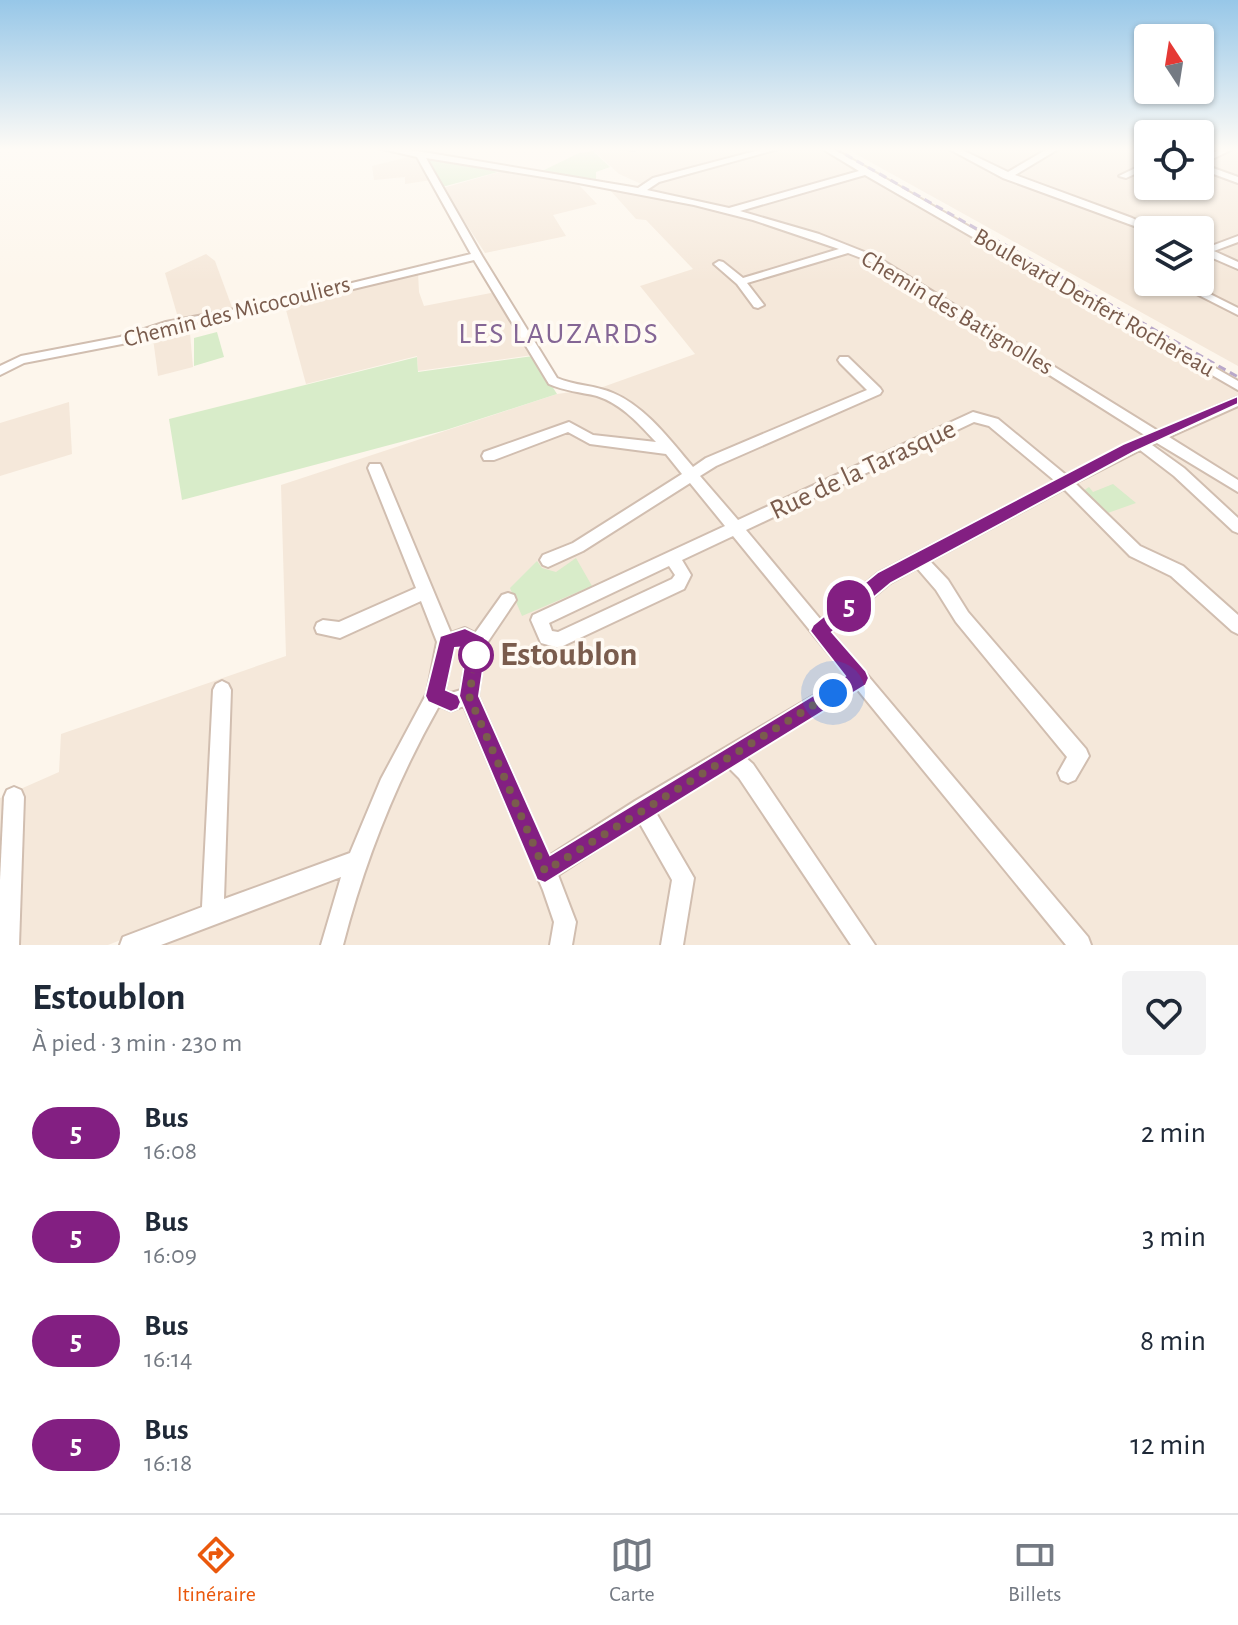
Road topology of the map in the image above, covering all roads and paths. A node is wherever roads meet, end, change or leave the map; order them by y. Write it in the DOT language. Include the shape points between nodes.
graph roads {
  1 [pos="441,192"];
  2 [pos="632,192"];
  3 [pos="789,192"];
  4 [pos="900,192"];
  5 [pos="1059,192"];
  6 [pos="637,193"];
  7 [pos="729,211"];
  8 [pos="1134,221"];
  9 [pos="1238,239"];
  10 [pos="1214,248"];
  11 [pos="850,249"];
  12 [pos="477,256"];
  13 [pos="1214,257"];
  14 [pos="719,264"];
  15 [pos="1238,266"];
  16 [pos="741,282"];
  17 [pos="1206,296"];
  18 [pos="758,305"];
  19 [pos="1238,312"];
  20 [pos="844,360"];
  21 [pos="0,371"];
  22 [pos="1238,386"];
  23 [pos="1238,401"];
  24 [pos="1154,436"];
  25 [pos="1140,443"];
  26 [pos="669,449"];
  27 [pos="489,456"];
  28 [pos="375,468"];
  29 [pos="690,475"];
  30 [pos="1064,481"];
  31 [pos="1238,487"];
  32 [pos="1238,527"];
  33 [pos="736,530"];
  34 [pos="673,559"];
  35 [pos="919,559"];
  36 [pos="548,560"];
  37 [pos="426,591"];
  38 [pos="508,600"];
  39 [pos="1238,626"];
  40 [pos="323,628"];
  41 [pos="820,631"];
  42 [pos="446,642"];
  43 [pos="477,643"];
  44 [pos="859,678"];
  45 [pos="222,690"];
  46 [pos="435,696"];
  47 [pos="469,696"];
  48 [pos="730,755"];
  49 [pos="1068,773"];
  50 [pos="14,797"];
  51 [pos="642,808"];
  52 [pos="358,860"];
  53 [pos="545,871"];
  54 [pos="213,914"];
  55 [pos="8,945"];
  56 [pos="131,945"];
  57 [pos="332,945"];
  58 [pos="561,945"];
  59 [pos="672,945"];
  60 [pos="864,945"];
  61 [pos="1080,945"];
  1 -- 12 [label="street"];
  2 -- 6 [label="street, Chemin des Batignolles"];
  3 -- 7 [label="street"];
  4 -- 22 [label="street, Boulevard Denfert Rochereau"];
  5 -- 8 [label="street"];
  6 -- 7 [label="street, Chemin des Batignolles"];
  7 -- 11 [label="street, Chemin des Batignolles"];
  9 -- 10 [label="street"];
  11 -- 16 [label="street"];
  11 -- 24 [label="street, Chemin des Batignolles"];
  12 -- 21 [label="street, Chemin des Micocouliers" via="166,325 122,340 21,360"];
  12 -- 26 [label="street" via="553,381 609,396 644,419"];
  13 -- 15 [label="street"];
  14 -- 16 [label="street"];
  16 -- 18 [label="street"];
  17 -- 19 [label="street"];
  20 -- 29 [label="street" via="876,391"];
  23 -- 24 [label="street"];
  24 -- 25 [label="street"];
  24 -- 31 [label="street, Chemin des Batignolles"];
  25 -- 30 [label="street"];
  25 -- 32 [label="street"];
  26 -- 27 [label="street" via="590,439 569,427"];
  26 -- 29 [label="street"];
  28 -- 37 [label="street"];
  29 -- 33 [label="street"];
  29 -- 36 [label="street" via="578,547"];
  30 -- 33 [label="street, Rue de la Tarasque" via="993,422 973,417"];
  30 -- 35 [label="street"];
  30 -- 39 [label="street, Rue de la Tarasque" via="1135,551 1177,571"];
  33 -- 34 [label="street, Rue de la Tarasque"];
  33 -- 41 [label="street"];
  34 -- 34 [label="street, Rue de la Tarasque" via="539,620 547,638 559,640 678,584 683,575"];
  35 -- 41 [label="street" via="884,578"];
  35 -- 49 [label="street" via="1079,756"];
  37 -- 40 [label="street" via="340,630"];
  37 -- 42 [label="street"];
  38 -- 43 [label="street"];
  41 -- 44 [label="street"];
  42 -- 43 [label="street" via="465,636"];
  42 -- 46 [label="street"];
  43 -- 47 [label="street"];
  44 -- 48 [label="street"];
  44 -- 61 [label="street"];
  45 -- 54 [label="street"];
  46 -- 47 [label="street" via="451,702"];
  46 -- 52 [label="street" via="373,814"];
  47 -- 53 [label="street"];
  48 -- 51 [label="street"];
  48 -- 60 [label="street"];
  50 -- 55 [label="street"];
  51 -- 53 [label="street"];
  51 -- 59 [label="street" via="683,878"];
  52 -- 54 [label="street"];
  52 -- 57 [label="street"];
  53 -- 58 [label="street" via="565,922"];
  54 -- 56 [label="street"];
}
